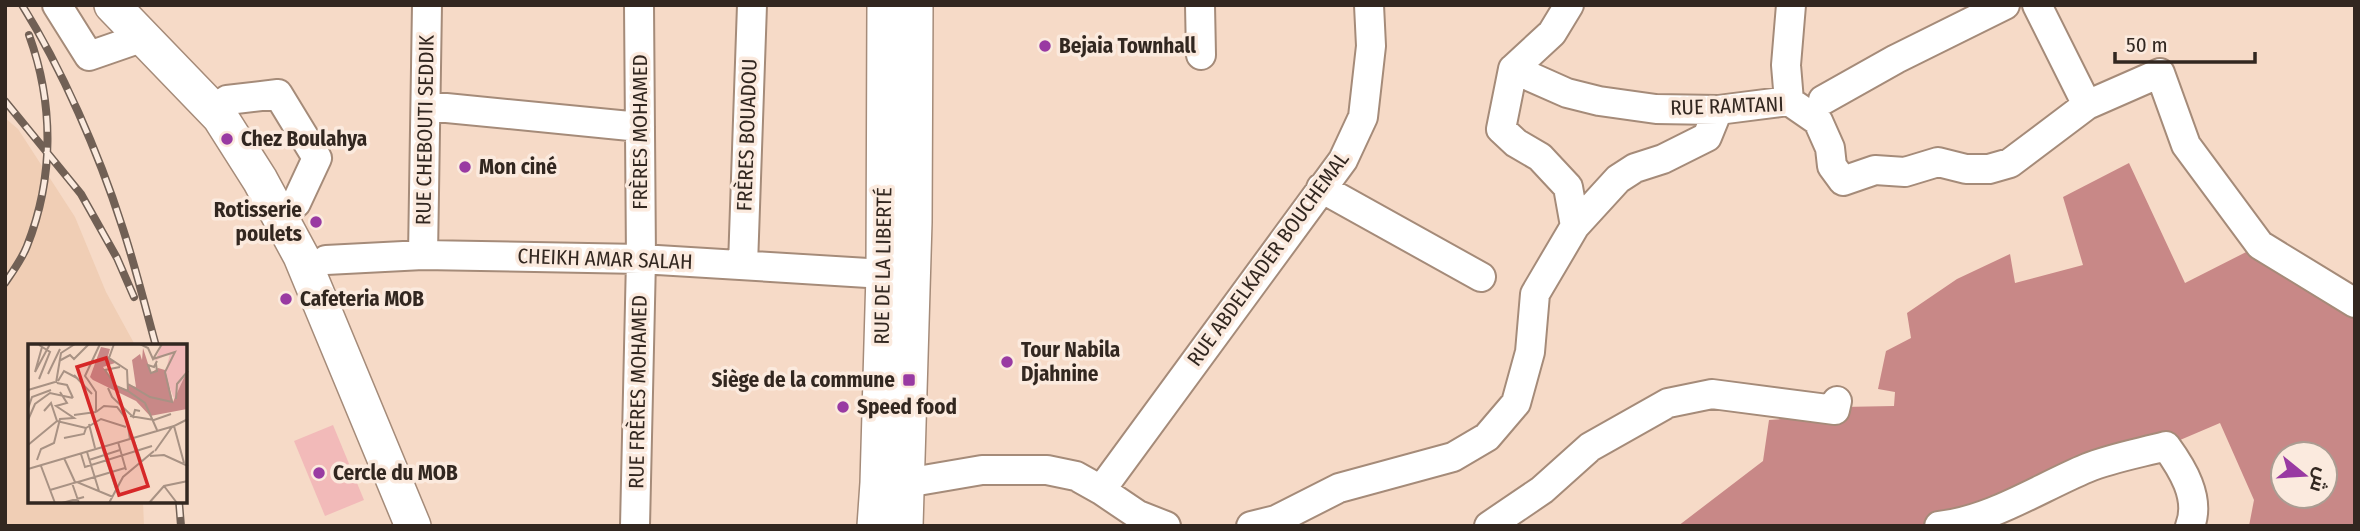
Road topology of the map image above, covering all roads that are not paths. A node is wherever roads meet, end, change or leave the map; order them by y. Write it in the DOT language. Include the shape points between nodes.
graph roads {
  1 [pos="57,5"];
  2 [pos="64,5"];
  3 [pos="112,5"];
  4 [pos="427,5"];
  5 [pos="639,5"];
  6 [pos="752,5"];
  7 [pos="885,5"];
  8 [pos="915,5"];
  9 [pos="1200,5"];
  10 [pos="1369,5"];
  11 [pos="1383,5"];
  12 [pos="1569,5"];
  13 [pos="1791,5"];
  14 [pos="2005,5"];
  15 [pos="2037,5"];
  16 [pos="141,21"];
  17 [pos="1371,46"];
  18 [pos="96,53"];
  19 [pos="1201,55"];
  20 [pos="1513,69"];
  21 [pos="227,100"];
  22 [pos="1822,100"];
  23 [pos="1790,101"];
  24 [pos="2087,104"];
  25 [pos="426,107"];
  26 [pos="1718,110"];
  27 [pos="640,127"];
  28 [pos="303,188"];
  29 [pos="1321,188"];
  30 [pos="1575,226"];
  31 [pos="423,255"];
  32 [pos="640,259"];
  33 [pos="326,260"];
  34 [pos="743,265"];
  35 [pos="884,274"];
  36 [pos="1481,277"];
  37 [pos="2355,303"];
  38 [pos="1837,401"];
  39 [pos="892,483"];
  40 [pos="1101,489"];
  41 [pos="1298,516"];
  42 [pos="1951,525"];
  43 [pos="413,526"];
  44 [pos="436,526"];
  45 [pos="635,526"];
  46 [pos="875,526"];
  47 [pos="905,526"];
  48 [pos="1166,526"];
  49 [pos="1251,526"];
  50 [pos="1489,526"];
  51 [pos="2190,526"];
  1 -- 18 [label="street" via="89,56"];
  2 -- 18 [label="street"];
  3 -- 16 [label="main road"];
  4 -- 25 [label="street, RUE CHEBOUTI SEDDIK"];
  5 -- 27 [label="street, FRÈRES MOHAMED"];
  6 -- 34 [label="street, FRÈRES BOUADOU"];
  7 -- 35 [label="main road, RUE DE LA LIBERTÉ"];
  8 -- 39 [label="main road, RUE DE LA LIBERTÉ" via="914,222"];
  9 -- 19 [label="street"];
  10 -- 17 [label="street, RUE ABDELKADER BOUCHEMAL"];
  11 -- 17 [label="street"];
  12 -- 20 [label="street" via="1552,33"];
  13 -- 23 [label="street" via="1786,65"];
  14 -- 22 [label="street"];
  15 -- 24 [label="street"];
  16 -- 18 [label="street"];
  16 -- 21 [label="main road"];
  16 -- 43 [label="main road" via="220,117 301,256"];
  17 -- 29 [label="street, RUE ABDELKADER BOUCHEMAL" via="1363,117 1343,160"];
  20 -- 26 [label="street, RUE RAMTANI" via="1567,93 1599,101 1656,109"];
  20 -- 30 [label="street" via="1502,129 1569,187"];
  21 -- 28 [label="main road" via="276,168"];
  21 -- 28 [label="street" via="262,96"];
  23 -- 24 [label="street, RUE RAMTANI" via="1818,121 1832,166 1843,181 1875,170 1905,172 1938,162 1966,169 2010,163"];
  23 -- 26 [label="street, RUE RAMTANI"];
  24 -- 37 [label="street" via="2160,73 2186,145 2260,245"];
  25 -- 27 [label="street"];
  25 -- 31 [label="street, RUE CHEBOUTI SEDDIK"];
  26 -- 30 [label="street" via="1707,137 1634,168"];
  27 -- 32 [label="street, FRÈRES MOHAMED"];
  28 -- 33 [label="main road"];
  29 -- 36 [label="street"];
  29 -- 40 [label="street, RUE ABDELKADER BOUCHEMAL"];
  30 -- 41 [label="street" via="1535,294 1530,352 1516,403 1487,437 1453,457 1339,488"];
  31 -- 32 [label="street, CHEIKH AMAR SALAH"];
  31 -- 33 [label="street, CHEIKH AMAR SALAH"];
  32 -- 34 [label="street, CHEIKH AMAR SALAH"];
  32 -- 45 [label="street, RUE FRÈRES MOHAMED"];
  33 -- 44 [label="main road"];
  34 -- 35 [label="street, CHEIKH AMAR SALAH"];
  35 -- 39 [label="main road, RUE DE LA LIBERTÉ"];
  38 -- 50 [label="street" via="1835,410 1712,394 1668,403 1590,447 1542,490"];
  39 -- 40 [label="street" via="982,470 1047,470 1076,476"];
  39 -- 46 [label="main road, RUE DE LA LIBERTÉ"];
  39 -- 47 [label="main road, RUE DE LA LIBERTÉ"];
  40 -- 48 [label="street" via="1138,515"];
  41 -- 49 [label="street"];
  42 -- 51 [label="street" via="2005,507 2089,467 2166,446 2184,471 2195,513"];
}
